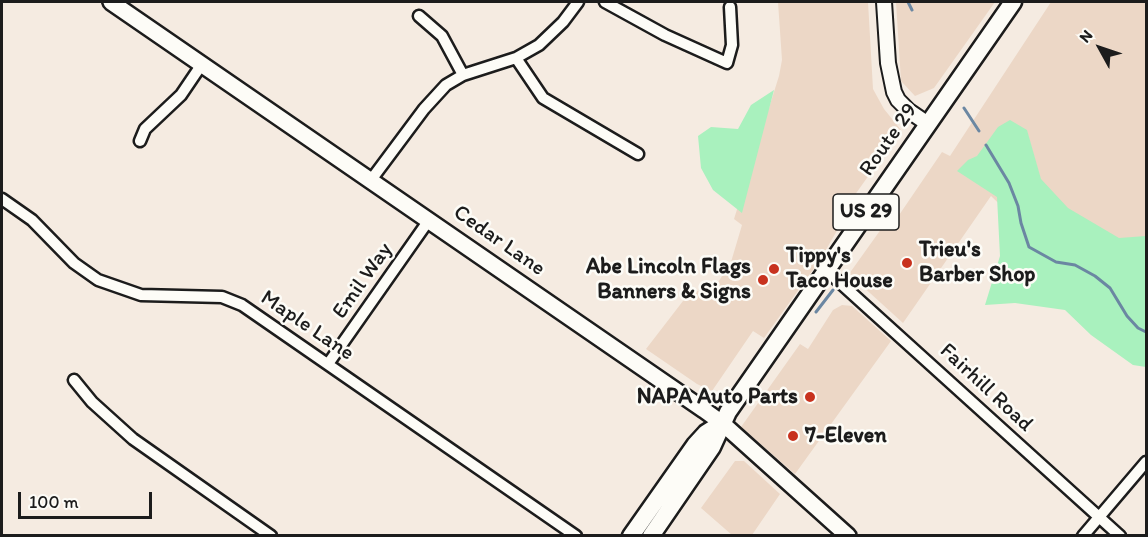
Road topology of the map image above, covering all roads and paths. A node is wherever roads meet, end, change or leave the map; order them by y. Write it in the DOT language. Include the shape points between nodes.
graph roads {
  1 [pos="111,2"];
  2 [pos="578,2"];
  3 [pos="605,2"];
  4 [pos="884,2"];
  5 [pos="1013,2"];
  6 [pos="730,7"];
  7 [pos="419,16"];
  8 [pos="516,58"];
  9 [pos="202,64"];
  10 [pos="463,75"];
  11 [pos="928,124"];
  12 [pos="140,141"];
  13 [pos="638,154"];
  14 [pos="371,180"];
  15 [pos="2,200"];
  16 [pos="429,220"];
  17 [pos="826,270"];
  18 [pos="328,364"];
  19 [pos="74,380"];
  20 [pos="722,423"];
  21 [pos="1146,462"];
  22 [pos="1100,518"];
  23 [pos="271,536"];
  24 [pos="576,536"];
  25 [pos="631,536"];
  26 [pos="651,536"];
  27 [pos="848,536"];
  28 [pos="1083,536"];
  29 [pos="1120,536"];
  1 -- 9 [label="main road, Cedar Lane"];
  2 -- 8 [label="street" via="552,34"];
  3 -- 6 [label="street" via="665,36 727,63 732,45"];
  4 -- 11 [label="street" via="894,92 909,111"];
  5 -- 11 [label="main road, Route 29 / US 29"];
  7 -- 10 [label="street" via="442,36"];
  8 -- 10 [label="street"];
  8 -- 13 [label="street" via="543,98"];
  9 -- 12 [label="street" via="181,95 145,129"];
  9 -- 14 [label="main road, Cedar Lane"];
  10 -- 14 [label="street" via="439,91"];
  11 -- 17 [label="main road, Route 29 / US 29"];
  14 -- 16 [label="main road, Cedar Lane"];
  15 -- 18 [label="street, Maple Lane" via="32,220 74,263 98,280 141,295 232,299"];
  16 -- 18 [label="street, Emil Way"];
  16 -- 20 [label="main road, Cedar Lane"];
  17 -- 20 [label="main road, Route 29 / US 29"];
  17 -- 22 [label="street, Fairhill Road"];
  18 -- 24 [label="street, Maple Lane"];
  19 -- 23 [label="street" via="92,402 133,438"];
  20 -- 25 [label="main road, Route 29 / US 29" via="695,445"];
  20 -- 26 [label="main road, Route 29 / US 29" via="712,447"];
  20 -- 27 [label="main road, Cedar Lane"];
  21 -- 22 [label="street"];
  22 -- 28 [label="street"];
  22 -- 29 [label="street, Fairhill Road"];
}
